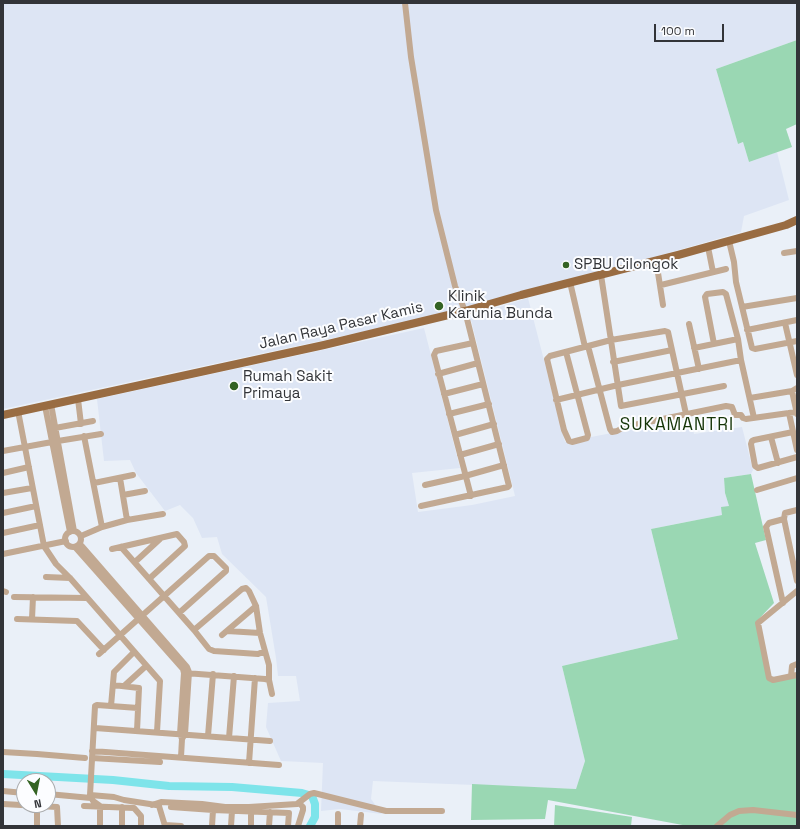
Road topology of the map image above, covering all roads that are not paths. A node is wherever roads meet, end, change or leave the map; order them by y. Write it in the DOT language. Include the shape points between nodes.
graph roads {
  1 [pos="405,3"];
  2 [pos="797,220"];
  3 [pos="729,241"];
  4 [pos="708,246"];
  5 [pos="797,251"];
  6 [pos="784,253"];
  7 [pos="656,260"];
  8 [pos="726,269"];
  9 [pos="713,272"];
  10 [pos="601,274"];
  11 [pos="570,282"];
  12 [pos="661,285"];
  13 [pos="797,298"];
  14 [pos="663,305"];
  15 [pos="742,308"];
  16 [pos="465,311"];
  17 [pos="797,320"];
  18 [pos="785,323"];
  19 [pos="689,324"];
  20 [pos="748,330"];
  21 [pos="611,340"];
  22 [pos="738,340"];
  23 [pos="797,341"];
  24 [pos="473,343"];
  25 [pos="789,343"];
  26 [pos="714,344"];
  27 [pos="586,346"];
  28 [pos="694,348"];
  29 [pos="672,350"];
  30 [pos="566,352"];
  31 [pos="741,360"];
  32 [pos="613,362"];
  33 [pos="795,362"];
  34 [pos="478,363"];
  35 [pos="699,369"];
  36 [pos="438,374"];
  37 [pos="678,374"];
  38 [pos="797,375"];
  39 [pos="484,384"];
  40 [pos="618,385"];
  41 [pos="724,386"];
  42 [pos="599,390"];
  43 [pos="795,390"];
  44 [pos="682,393"];
  45 [pos="444,394"];
  46 [pos="578,395"];
  47 [pos="750,398"];
  48 [pos="78,399"];
  49 [pos="556,400"];
  50 [pos="489,404"];
  51 [pos="48,405"];
  52 [pos="18,411"];
  53 [pos="789,413"];
  54 [pos="797,413"];
  55 [pos="3,414"];
  56 [pos="449,414"];
  57 [pos="686,414"];
  58 [pos="754,418"];
  59 [pos="93,421"];
  60 [pos="81,424"];
  61 [pos="494,424"];
  62 [pos="54,431"];
  63 [pos="793,432"];
  64 [pos="101,434"];
  65 [pos="454,435"];
  66 [pos="84,436"];
  67 [pos="772,437"];
  68 [pos="55,441"];
  69 [pos="796,441"];
  70 [pos="499,444"];
  71 [pos="25,447"];
  72 [pos="797,450"];
  73 [pos="3,451"];
  74 [pos="460,455"];
  75 [pos="797,457"];
  76 [pos="778,463"];
  77 [pos="504,465"];
  78 [pos="29,467"];
  79 [pos="3,472"];
  80 [pos="133,475"];
  81 [pos="465,476"];
  82 [pos="120,478"];
  83 [pos="797,478"];
  84 [pos="94,483"];
  85 [pos="425,485"];
  86 [pos="32,488"];
  87 [pos="757,490"];
  88 [pos="145,491"];
  89 [pos="3,493"];
  90 [pos="123,495"];
  91 [pos="470,496"];
  92 [pos="36,506"];
  93 [pos="421,506"];
  94 [pos="797,510"];
  95 [pos="3,513"];
  96 [pos="162,514"];
  97 [pos="784,519"];
  98 [pos="127,520"];
  99 [pos="40,525"];
  100 [pos="102,527"];
  101 [pos="72,531"];
  102 [pos="3,533"];
  103 [pos="81,536"];
  104 [pos="162,538"];
  105 [pos="66,541"];
  106 [pos="77,545"];
  107 [pos="44,546"];
  108 [pos="121,547"];
  109 [pos="112,549"];
  110 [pos="3,554"];
  111 [pos="135,562"];
  112 [pos="46,577"];
  113 [pos="70,578"];
  114 [pos="149,579"];
  115 [pos="797,581"];
  116 [pos="797,590"];
  117 [pos="164,596"];
  118 [pos="14,597"];
  119 [pos="33,597"];
  120 [pos="87,598"];
  121 [pos="783,603"];
  122 [pos="256,606"];
  123 [pos="180,613"];
  124 [pos="140,616"];
  125 [pos="17,619"];
  126 [pos="32,619"];
  127 [pos="194,630"];
  128 [pos="260,633"];
  129 [pos="120,636"];
  130 [pos="265,651"];
  131 [pos="134,652"];
  132 [pos="797,664"];
  133 [pos="146,666"];
  134 [pos="186,673"];
  135 [pos="213,674"];
  136 [pos="234,676"];
  137 [pos="794,676"];
  138 [pos="255,678"];
  139 [pos="269,680"];
  140 [pos="113,685"];
  141 [pos="124,686"];
  142 [pos="272,694"];
  143 [pos="111,706"];
  144 [pos="138,708"];
  145 [pos="95,728"];
  146 [pos="137,731"];
  147 [pos="157,732"];
  148 [pos="182,736"];
  149 [pos="208,736"];
  150 [pos="229,738"];
  151 [pos="250,739"];
  152 [pos="270,741"];
  153 [pos="92,751"];
  154 [pos="3,752"];
  155 [pos="181,757"];
  156 [pos="85,758"];
  157 [pos="92,758"];
  158 [pos="160,762"];
  159 [pos="248,763"];
  160 [pos="279,765"];
  161 [pos="3,792"];
  162 [pos="16,793"];
  163 [pos="56,794"];
  164 [pos="91,796"];
  165 [pos="301,801"];
  166 [pos="3,804"];
  167 [pos="152,804"];
  168 [pos="16,805"];
  169 [pos="84,806"];
  170 [pos="100,806"];
  171 [pos="159,806"];
  172 [pos="56,807"];
  173 [pos="122,807"];
  174 [pos="213,810"];
  175 [pos="232,811"];
  176 [pos="442,811"];
  177 [pos="252,812"];
  178 [pos="270,812"];
  179 [pos="37,813"];
  180 [pos="338,814"];
  181 [pos="361,815"];
  182 [pos="797,815"];
  183 [pos="38,826"];
  184 [pos="58,826"];
  185 [pos="100,826"];
  186 [pos="122,826"];
  187 [pos="141,826"];
  188 [pos="165,826"];
  189 [pos="181,826"];
  190 [pos="212,826"];
  191 [pos="231,826"];
  192 [pos="250,826"];
  193 [pos="269,826"];
  194 [pos="288,826"];
  195 [pos="298,826"];
  196 [pos="338,826"];
  197 [pos="360,826"];
  198 [pos="719,826"];
  1 -- 16 [label="street" via="411,57 436,210 455,286"];
  2 -- 3 [label="main road, Jalan Raya Pasar Kamis"];
  3 -- 4 [label="main road, Jalan Raya Pasar Kamis"];
  3 -- 15 [label="street"];
  4 -- 7 [label="main road, Jalan Raya Pasar Kamis"];
  4 -- 9 [label="street"];
  5 -- 6 [label="street"];
  7 -- 10 [label="main road, Jalan Raya Pasar Kamis"];
  7 -- 12 [label="street"];
  8 -- 9 [label="street"];
  9 -- 12 [label="street"];
  10 -- 11 [label="main road, Jalan Raya Pasar Kamis"];
  10 -- 21 [label="street"];
  11 -- 16 [label="main road, Jalan Raya Pasar Kamis"];
  11 -- 27 [label="street"];
  12 -- 14 [label="street"];
  13 -- 15 [label="street"];
  15 -- 20 [label="street"];
  16 -- 24 [label="street"];
  16 -- 48 [label="main road, Jalan Raya Pasar Kamis"];
  17 -- 18 [label="street"];
  18 -- 20 [label="street"];
  18 -- 25 [label="street"];
  19 -- 28 [label="street"];
  20 -- 25 [label="street" via="751,347 754,350"];
  21 -- 27 [label="street"];
  21 -- 29 [label="street" via="665,331 669,333"];
  21 -- 32 [label="street"];
  22 -- 26 [label="street"];
  22 -- 26 [label="street" via="726,294 707,294 705,297"];
  22 -- 31 [label="street"];
  23 -- 25 [label="street"];
  24 -- 34 [label="street"];
  24 -- 36 [label="street" via="436,351 434,354"];
  25 -- 33 [label="street"];
  26 -- 28 [label="street"];
  27 -- 30 [label="street"];
  27 -- 42 [label="street"];
  28 -- 35 [label="street"];
  29 -- 32 [label="street"];
  29 -- 37 [label="street"];
  30 -- 46 [label="street"];
  30 -- 49 [label="street" via="547,359"];
  31 -- 35 [label="street"];
  31 -- 47 [label="street"];
  32 -- 40 [label="street"];
  33 -- 38 [label="street"];
  34 -- 36 [label="street"];
  34 -- 39 [label="street"];
  35 -- 37 [label="street"];
  36 -- 45 [label="street"];
  37 -- 40 [label="street"];
  37 -- 44 [label="street"];
  39 -- 45 [label="street"];
  39 -- 50 [label="street"];
  40 -- 42 [label="street"];
  40 -- 44 [label="street" via="621,406"];
  41 -- 44 [label="street"];
  42 -- 46 [label="street"];
  42 -- 57 [label="street" via="612,432 624,426"];
  43 -- 47 [label="street"];
  43 -- 54 [label="street"];
  44 -- 57 [label="street"];
  45 -- 56 [label="street"];
  46 -- 49 [label="street"];
  46 -- 49 [label="street" via="588,435 587,438 572,442 568,440"];
  47 -- 58 [label="street"];
  48 -- 51 [label="main road, Jalan Raya Pasar Kamis"];
  48 -- 60 [label="street"];
  50 -- 56 [label="street"];
  50 -- 61 [label="street"];
  51 -- 52 [label="main road, Jalan Raya Pasar Kamis"];
  51 -- 62 [label="street"];
  52 -- 55 [label="main road, Jalan Raya Pasar Kamis"];
  52 -- 71 [label="street"];
  53 -- 54 [label="street"];
  53 -- 58 [label="street"];
  53 -- 63 [label="street"];
  56 -- 65 [label="street"];
  57 -- 58 [label="street" via="726,406 732,407 735,415 741,415 744,419"];
  59 -- 60 [label="street"];
  60 -- 62 [label="street"];
  61 -- 65 [label="street"];
  61 -- 70 [label="street"];
  62 -- 68 [label="street"];
  63 -- 67 [label="street"];
  63 -- 69 [label="street"];
  64 -- 66 [label="street"];
  65 -- 74 [label="street"];
  66 -- 68 [label="street"];
  66 -- 84 [label="street"];
  67 -- 76 [label="street"];
  67 -- 76 [label="street" via="754,440 751,443 755,466 758,468"];
  68 -- 71 [label="street"];
  68 -- 101 [label="street"];
  69 -- 72 [label="street"];
  70 -- 74 [label="street"];
  70 -- 77 [label="street"];
  71 -- 73 [label="street"];
  71 -- 78 [label="street"];
  74 -- 81 [label="street"];
  75 -- 76 [label="street"];
  77 -- 81 [label="street"];
  77 -- 91 [label="street" via="508,487"];
  78 -- 79 [label="street"];
  78 -- 86 [label="street"];
  80 -- 82 [label="street"];
  81 -- 85 [label="street"];
  81 -- 91 [label="street"];
  82 -- 84 [label="street"];
  82 -- 90 [label="street"];
  83 -- 87 [label="street"];
  84 -- 100 [label="street"];
  86 -- 89 [label="street"];
  86 -- 92 [label="street"];
  88 -- 90 [label="street"];
  90 -- 98 [label="street"];
  91 -- 93 [label="street"];
  92 -- 95 [label="street"];
  92 -- 99 [label="street"];
  94 -- 97 [label="street" via="785,513"];
  96 -- 98 [label="street"];
  97 -- 115 [label="street"];
  97 -- 121 [label="street" via="769,523 766,527"];
  98 -- 100 [label="street"];
  99 -- 102 [label="street"];
  99 -- 107 [label="street"];
  100 -- 103 [label="street"];
  101 -- 103 [label="street" via="78,532"];
  101 -- 105 [label="street" via="66,535"];
  103 -- 106 [label="street"];
  104 -- 108 [label="street"];
  104 -- 111 [label="street"];
  104 -- 114 [label="street" via="176,534 185,545"];
  105 -- 106 [label="street" via="69,546"];
  105 -- 107 [label="street"];
  106 -- 124 [label="street"];
  107 -- 110 [label="street"];
  107 -- 113 [label="street" via="56,564"];
  108 -- 109 [label="street"];
  108 -- 111 [label="street"];
  111 -- 114 [label="street"];
  112 -- 113 [label="street"];
  113 -- 120 [label="street"];
  114 -- 117 [label="street"];
  116 -- 121 [label="street"];
  117 -- 123 [label="street"];
  117 -- 123 [label="street" via="209,556 214,556 226,568 226,571"];
  117 -- 124 [label="street"];
  118 -- 119 [label="street"];
  119 -- 120 [label="street"];
  119 -- 126 [label="street"];
  120 -- 129 [label="street"];
  121 -- 137 [label="street" via="758,623 769,678 773,680"];
  122 -- 127 [label="street" via="249,591 246,588 242,589"];
  122 -- 128 [label="street"];
  122 -- 128 [label="street" via="225,633"];
  123 -- 127 [label="street"];
  124 -- 129 [label="street"];
  124 -- 134 [label="street"];
  125 -- 126 [label="street"];
  126 -- 129 [label="street" via="78,620 101,652"];
  127 -- 130 [label="street" via="211,650 258,654"];
  128 -- 130 [label="street"];
  129 -- 131 [label="street"];
  130 -- 139 [label="street" via="269,665"];
  131 -- 133 [label="street"];
  131 -- 140 [label="street" via="114,672"];
  132 -- 137 [label="street" via="792,666"];
  133 -- 141 [label="street"];
  133 -- 147 [label="street" via="160,681"];
  134 -- 135 [label="street"];
  134 -- 148 [label="street"];
  135 -- 136 [label="street"];
  135 -- 149 [label="street"];
  136 -- 138 [label="street"];
  136 -- 150 [label="street"];
  138 -- 139 [label="street"];
  138 -- 151 [label="street"];
  139 -- 142 [label="street"];
  140 -- 141 [label="street"];
  140 -- 143 [label="street"];
  141 -- 144 [label="street" via="139,688"];
  143 -- 144 [label="street"];
  143 -- 145 [label="street" via="95,706"];
  144 -- 146 [label="street"];
  145 -- 146 [label="street"];
  145 -- 153 [label="street"];
  146 -- 147 [label="street"];
  147 -- 148 [label="street"];
  148 -- 149 [label="street"];
  148 -- 155 [label="street"];
  149 -- 150 [label="street"];
  150 -- 151 [label="street"];
  151 -- 152 [label="street"];
  151 -- 159 [label="street"];
  153 -- 155 [label="street"];
  153 -- 157 [label="street"];
  154 -- 156 [label="street"];
  155 -- 159 [label="street"];
  157 -- 158 [label="street"];
  157 -- 164 [label="street"];
  159 -- 160 [label="street"];
  161 -- 162 [label="street"];
  163 -- 164 [label="street"];
  164 -- 167 [label="street" via="114,796"];
  164 -- 170 [label="street"];
  165 -- 167 [label="street" via="249,807 162,802"];
  165 -- 176 [label="street" via="310,794 318,794 386,811"];
  165 -- 195 [label="street" via="303,810"];
  166 -- 168 [label="street"];
  167 -- 171 [label="street"];
  169 -- 170 [label="street"];
  170 -- 173 [label="street"];
  170 -- 185 [label="street"];
  171 -- 174 [label="street"];
  171 -- 188 [label="street"];
  172 -- 184 [label="street"];
  173 -- 186 [label="street"];
  173 -- 187 [label="street" via="138,811"];
  174 -- 175 [label="street"];
  174 -- 190 [label="street"];
  175 -- 177 [label="street"];
  175 -- 191 [label="street"];
  177 -- 178 [label="street"];
  177 -- 192 [label="street"];
  178 -- 193 [label="street"];
  178 -- 194 [label="street" via="289,813"];
  179 -- 183 [label="street"];
  180 -- 196 [label="street"];
  181 -- 197 [label="street"];
  182 -- 198 [label="street" via="754,810 739,811 730,815"];
  188 -- 189 [label="street"];
}
